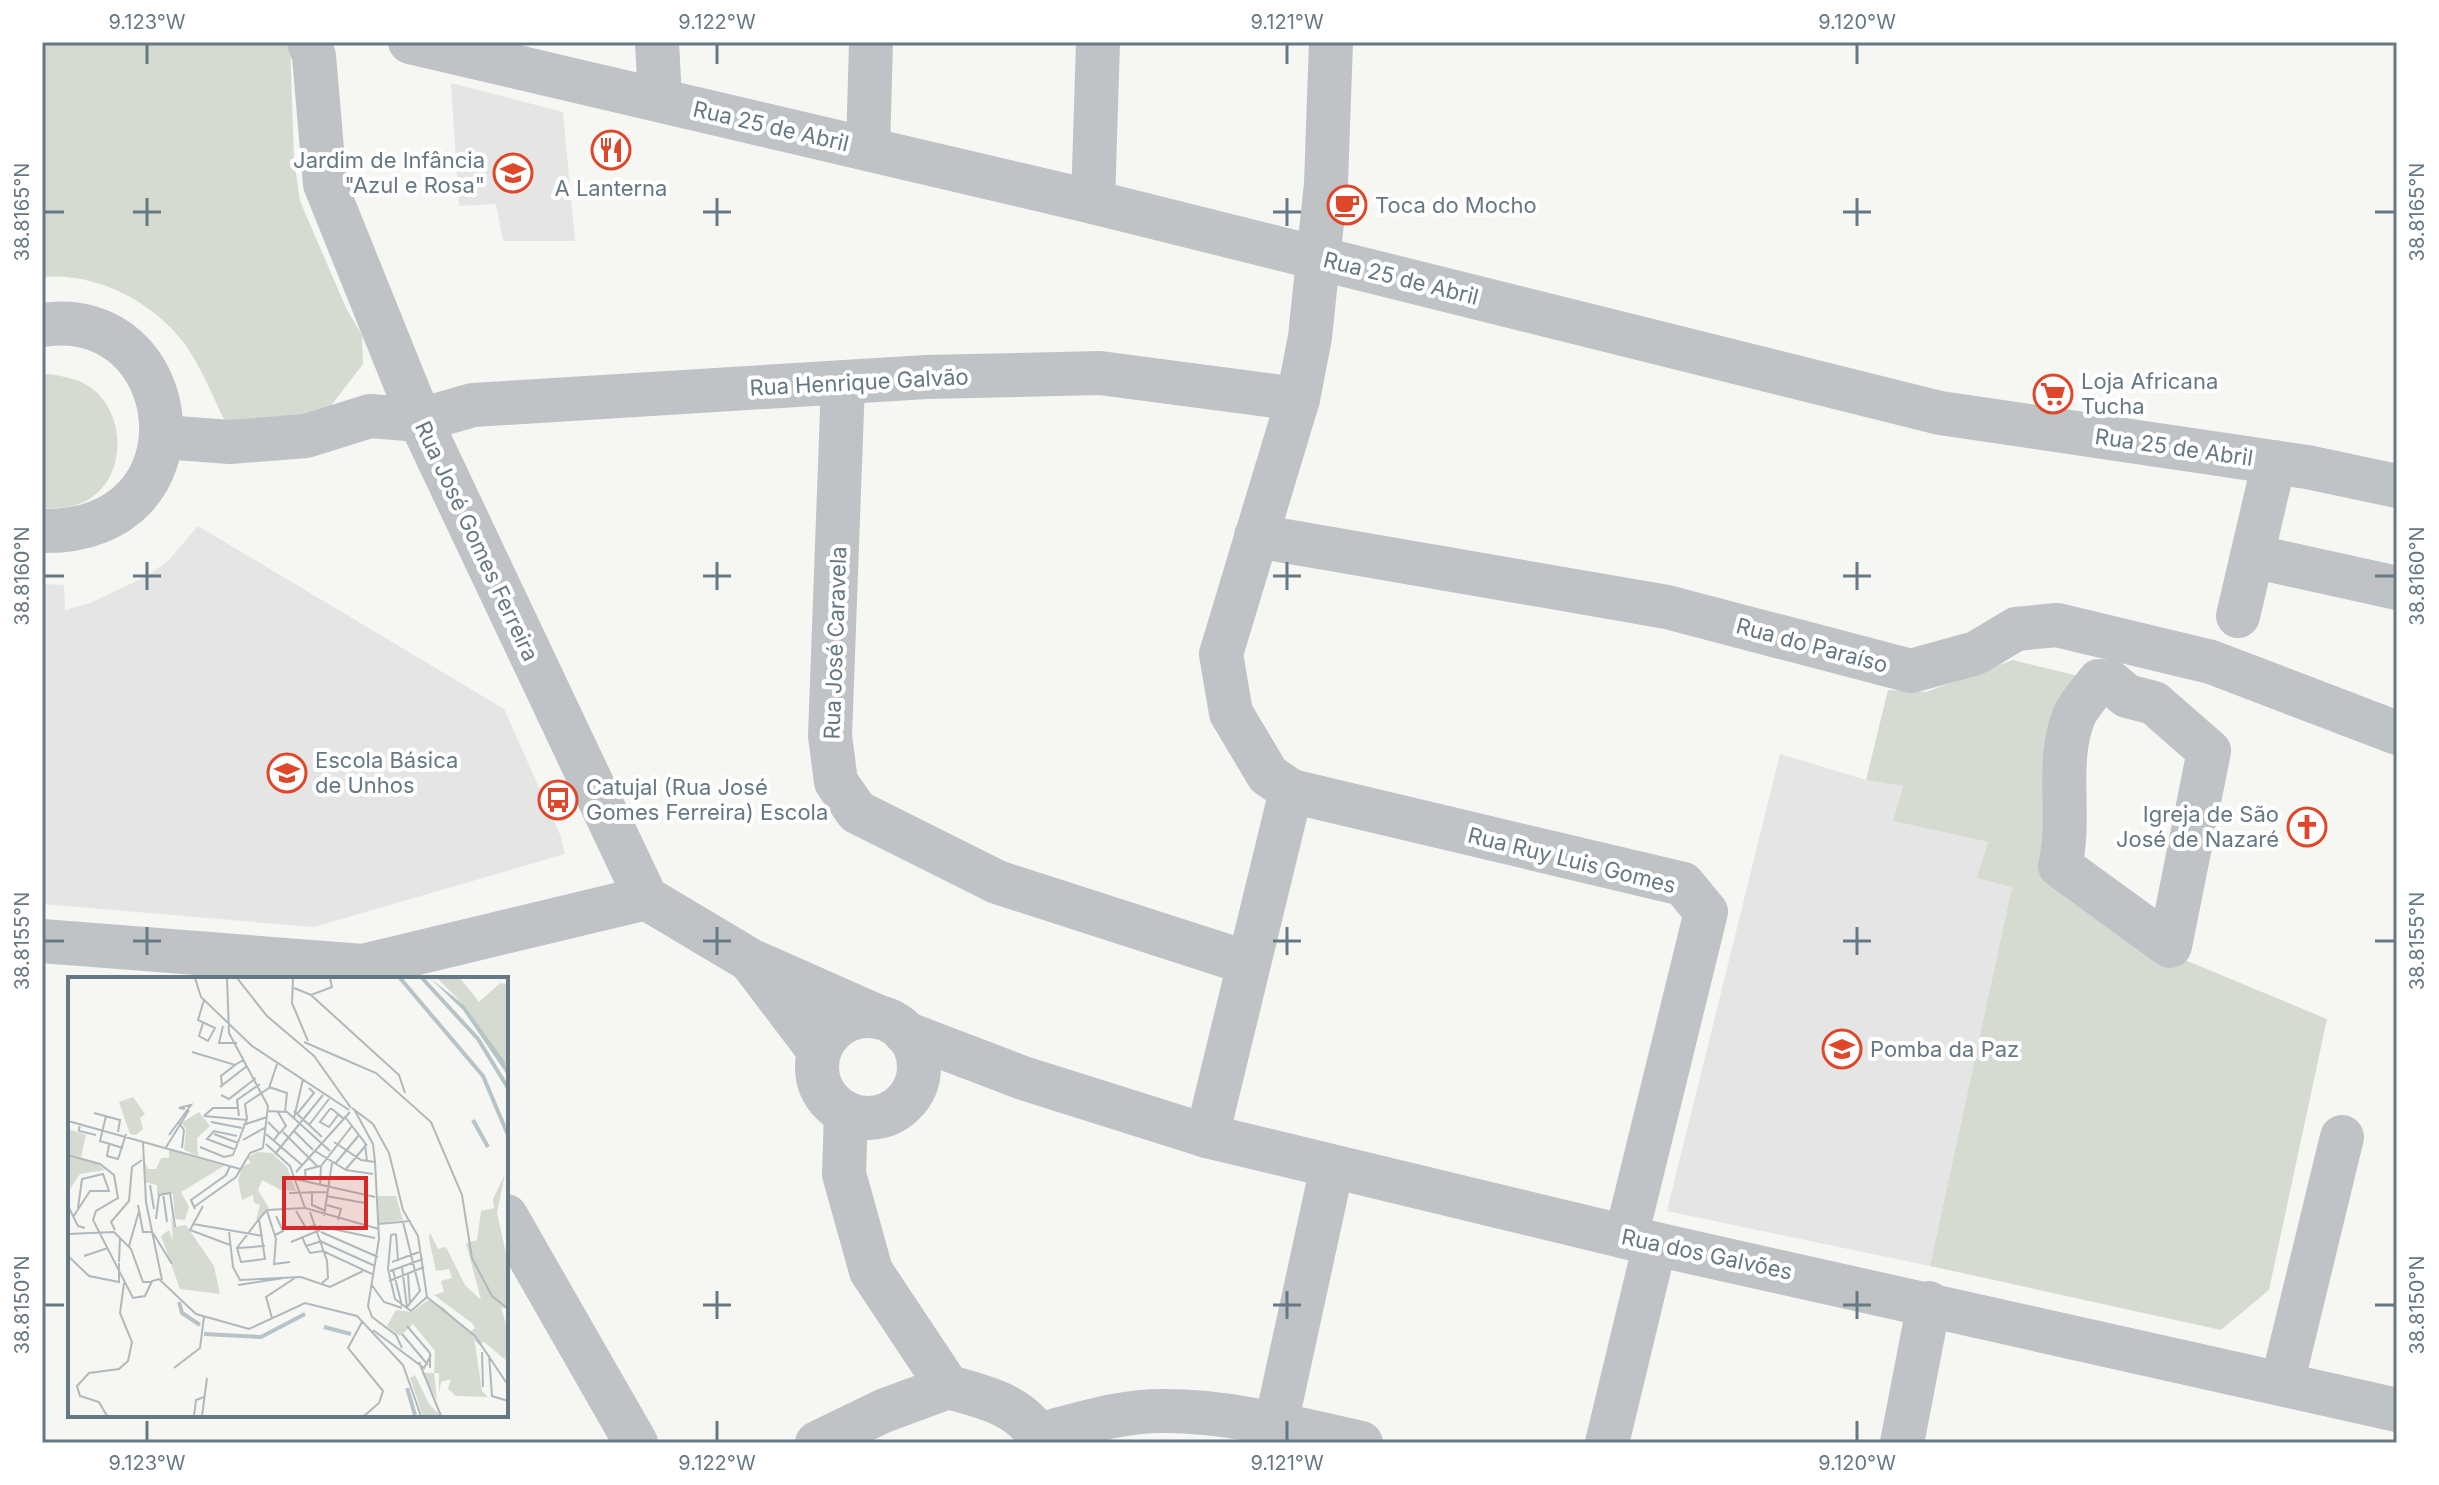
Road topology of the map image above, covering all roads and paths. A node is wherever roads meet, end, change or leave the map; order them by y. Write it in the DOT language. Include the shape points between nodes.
graph roads {
  1 [pos="410,42"];
  2 [pos="657,42"];
  3 [pos="871,42"];
  4 [pos="1098,42"];
  5 [pos="1331,42"];
  6 [pos="314,47"];
  7 [pos="660,100"];
  8 [pos="868,149"];
  9 [pos="1093,202"];
  10 [pos="1317,257"];
  11 [pos="42,325"];
  12 [pos="843,383"];
  13 [pos="1298,399"];
  14 [pos="420,420"];
  15 [pos="163,437"];
  16 [pos="2274,462"];
  17 [pos="2397,486"];
  18 [pos="42,531"];
  19 [pos="1256,536"];
  20 [pos="2252,556"];
  21 [pos="2397,588"];
  22 [pos="2238,616"];
  23 [pos="2110,682"];
  24 [pos="2397,733"];
  25 [pos="1291,791"];
  26 [pos="646,898"];
  27 [pos="42,941"];
  28 [pos="750,960"];
  29 [pos="1248,963"];
  30 [pos="367,973"];
  31 [pos="892,1025"];
  32 [pos="819,1051"];
  33 [pos="1023,1078"];
  34 [pos="914,1090"];
  35 [pos="846,1113"];
  36 [pos="1207,1136"];
  37 [pos="2342,1137"];
  38 [pos="1332,1167"];
  39 [pos="508,1219"];
  40 [pos="1641,1240"];
  41 [pos="1929,1303"];
  42 [pos="2282,1384"];
  43 [pos="948,1387"];
  44 [pos="2397,1410"];
  45 [pos="1276,1424"];
  46 [pos="1040,1439"];
  47 [pos="636,1443"];
  48 [pos="817,1443"];
  49 [pos="1361,1443"];
  50 [pos="1607,1443"];
  51 [pos="1902,1443"];
  1 -- 7 [label="street, Rua 25 de Abril"];
  2 -- 7 [label="street"];
  3 -- 8 [label="street"];
  4 -- 9 [label="street"];
  5 -- 10 [label="street" via="1326,184"];
  6 -- 14 [label="street, Rua José Gomes Ferreira" via="325,184"];
  7 -- 8 [label="street, Rua 25 de Abril"];
  8 -- 9 [label="street, Rua 25 de Abril"];
  9 -- 10 [label="street, Rua 25 de Abril"];
  10 -- 13 [label="street"];
  10 -- 16 [label="street, Rua 25 de Abril" via="1940,413"];
  11 -- 15 [label="street" via="59,322 93,329 123,346 146,371 160,402"];
  12 -- 13 [label="street, Rua Henrique Galvão" via="1100,373"];
  12 -- 14 [label="street, Rua Henrique Galvão" via="473,405"];
  12 -- 29 [label="street, Rua José Caravela" via="830,736 836,782 857,812 997,882"];
  13 -- 19 [label="street"];
  14 -- 15 [label="street" via="370,416 306,436 230,442"];
  14 -- 26 [label="street, Rua José Gomes Ferreira"];
  15 -- 18 [label="street" via="154,470 107,520 74,531"];
  16 -- 17 [label="street, Rua 25 de Abril"];
  16 -- 20 [label="street"];
  19 -- 24 [label="street, Rua do Paraíso" via="1667,607 1911,671 1976,653 2016,629 2057,625 2211,662"];
  19 -- 25 [label="street" via="1221,654 1231,713 1268,775"];
  20 -- 21 [label="street"];
  20 -- 22 [label="street"];
  23 -- 23 [label="street" via="2127,696 2154,703 2209,751 2170,946 2060,866 2067,839 2074,713 2099,681"];
  25 -- 29 [label="street"];
  25 -- 40 [label="street, Rua Ruy Luis Gomes" via="1683,884 1706,912"];
  26 -- 28 [label="street"];
  26 -- 30 [label="street"];
  27 -- 30 [label="street"];
  28 -- 31 [label="street"];
  28 -- 32 [label="street"];
  29 -- 36 [label="street"];
  31 -- 32 [label="street" via="864,1016 836,1027"];
  31 -- 33 [label="street, Rua dos Galvões"];
  31 -- 34 [label="street" via="919,1059"];
  32 -- 35 [label="street" via="824,1094"];
  33 -- 34 [label="street, Rua dos Galvões"];
  33 -- 36 [label="street, Rua dos Galvões"];
  34 -- 35 [label="street" via="892,1112 861,1118"];
  35 -- 43 [label="street" via="844,1174 871,1271"];
  36 -- 38 [label="street, Rua dos Galvões"];
  37 -- 42 [label="street"];
  38 -- 40 [label="street, Rua dos Galvões"];
  38 -- 45 [label="street"];
  39 -- 47 [label="street"];
  40 -- 41 [label="street, Rua dos Galvões"];
  40 -- 50 [label="street"];
  41 -- 42 [label="street, Rua dos Galvões"];
  41 -- 51 [label="street"];
  42 -- 44 [label="street, Rua dos Galvões"];
  43 -- 46 [label="street" via="1003,1403"];
  43 -- 48 [label="street"];
  45 -- 46 [label="street" via="1165,1411 1108,1416"];
  45 -- 49 [label="street"];
}
